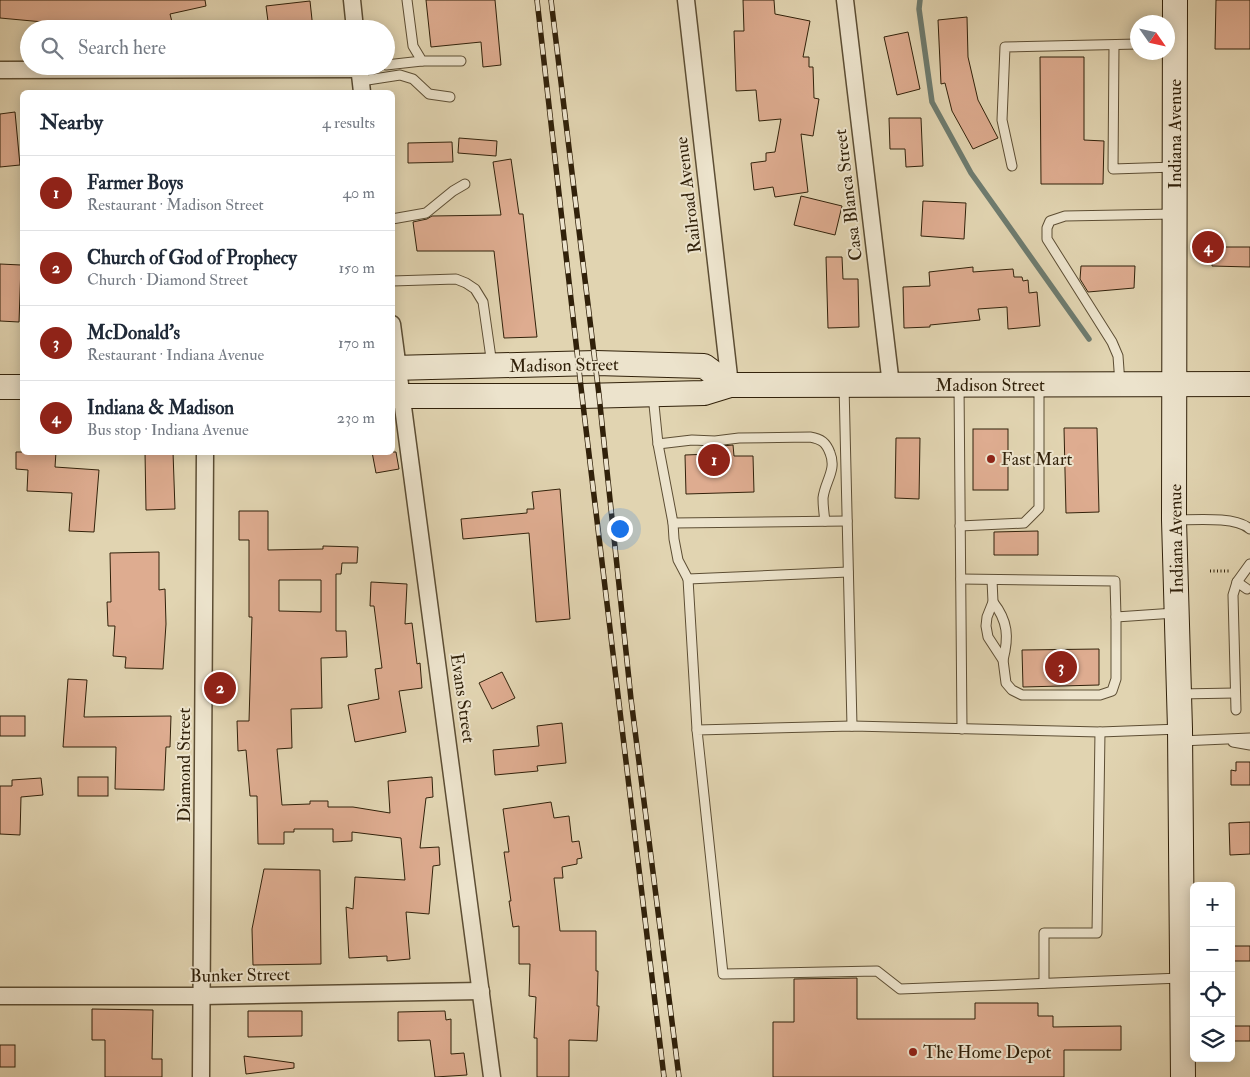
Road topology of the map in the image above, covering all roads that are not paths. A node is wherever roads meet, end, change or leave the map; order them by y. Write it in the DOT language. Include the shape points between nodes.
graph roads {
  1 [pos="352,0"];
  2 [pos="407,0"];
  3 [pos="686,0"];
  4 [pos="845,0"];
  5 [pos="1175,0"];
  6 [pos="1174,15"];
  7 [pos="354,20"];
  8 [pos="1130,45"];
  9 [pos="1114,46"];
  10 [pos="1172,60"];
  11 [pos="422,61"];
  12 [pos="461,62"];
  13 [pos="395,65"];
  14 [pos="0,70"];
  15 [pos="20,70"];
  16 [pos="258,75"];
  17 [pos="361,77"];
  18 [pos="450,97"];
  19 [pos="1012,166"];
  20 [pos="1175,167"];
  21 [pos="465,184"];
  22 [pos="1174,214"];
  23 [pos="395,218"];
  24 [pos="395,281"];
  25 [pos="492,366"];
  26 [pos="395,368"];
  27 [pos="1250,384"];
  28 [pos="730,385"];
  29 [pos="844,385"];
  30 [pos="891,385"];
  31 [pos="959,385"];
  32 [pos="1039,385"];
  33 [pos="1120,385"];
  34 [pos="1175,385"];
  35 [pos="0,387"];
  36 [pos="20,387"];
  37 [pos="653,394"];
  38 [pos="398,396"];
  39 [pos="658,444"];
  40 [pos="205,455"];
  41 [pos="1174,520"];
  42 [pos="825,521"];
  43 [pos="847,521"];
  44 [pos="673,523"];
  45 [pos="960,526"];
  46 [pos="1250,529"];
  47 [pos="1250,564"];
  48 [pos="848,572"];
  49 [pos="688,579"];
  50 [pos="961,579"];
  51 [pos="992,580"];
  52 [pos="1237,582"];
  53 [pos="1247,589"];
  54 [pos="993,602"];
  55 [pos="1178,613"];
  56 [pos="1116,617"];
  57 [pos="1003,660"];
  58 [pos="1235,693"];
  59 [pos="1179,694"];
  60 [pos="1236,710"];
  61 [pos="852,726"];
  62 [pos="962,729"];
  63 [pos="697,730"];
  64 [pos="1100,732"];
  65 [pos="1180,735"];
  66 [pos="1250,738"];
  67 [pos="1220,740"];
  68 [pos="1250,745"];
  69 [pos="1183,978"];
  70 [pos="1044,983"];
  71 [pos="481,991"];
  72 [pos="0,996"];
  73 [pos="202,996"];
  74 [pos="201,1077"];
  75 [pos="492,1077"];
  76 [pos="1183,1077"];
  1 -- 7 [label="street"];
  2 -- 11 [label="lane" via="413,46"];
  3 -- 28 [label="street, Railroad Avenue"];
  4 -- 30 [label="street, Casa Blanca Street"];
  5 -- 6 [label="main road, Indiana Avenue"];
  8 -- 9 [label="lane"];
  9 -- 19 [label="lane" via="1005,47 1002,120"];
  9 -- 20 [label="lane" via="1113,169"];
  10 -- 20 [label="main road, Indiana Avenue"];
  11 -- 12 [label="lane"];
  11 -- 13 [label="lane"];
  14 -- 15 [label="street"];
  16 -- 17 [label="street"];
  17 -- 18 [label="lane" via="400,75 413,79 429,94"];
  20 -- 22 [label="main road, Indiana Avenue"];
  21 -- 23 [label="lane" via="426,213"];
  22 -- 33 [label="lane" via="1065,216 1050,220 1047,228 1047,239 1112,342 1118,356"];
  22 -- 34 [label="main road, Indiana Avenue"];
  24 -- 25 [label="lane" via="456,279 475,289 483,302"];
  25 -- 26 [label="main road, Madison Street"];
  25 -- 28 [label="main road, Madison Street" via="596,363 704,366"];
  26 -- 38 [label="street, Evans Street"];
  27 -- 34 [label="main road, Madison Street"];
  28 -- 29 [label="main road, Madison Street"];
  28 -- 37 [label="main road, Madison Street" via="704,393"];
  29 -- 30 [label="main road, Madison Street"];
  29 -- 43 [label="lane"];
  30 -- 31 [label="main road, Madison Street"];
  31 -- 32 [label="main road, Madison Street"];
  31 -- 45 [label="lane"];
  32 -- 33 [label="main road, Madison Street"];
  32 -- 45 [label="lane" via="1039,508 1024,523"];
  33 -- 34 [label="main road, Madison Street"];
  34 -- 41 [label="main road, Indiana Avenue"];
  35 -- 36 [label="main road"];
  37 -- 38 [label="main road, Madison Street"];
  37 -- 39 [label="lane"];
  38 -- 71 [label="street, Evans Street"];
  39 -- 42 [label="lane" via="692,440 820,439 828,446 833,461 823,498"];
  39 -- 44 [label="lane"];
  40 -- 73 [label="street, Diamond Street"];
  41 -- 46 [label="lane" via="1232,522"];
  41 -- 55 [label="main road, Indiana Avenue"];
  42 -- 43 [label="lane"];
  42 -- 44 [label="lane"];
  43 -- 48 [label="lane"];
  44 -- 49 [label="lane" via="678,560"];
  45 -- 50 [label="lane"];
  47 -- 52 [label="lane"];
  48 -- 49 [label="lane"];
  48 -- 61 [label="lane"];
  49 -- 63 [label="lane"];
  50 -- 51 [label="lane"];
  50 -- 62 [label="lane"];
  51 -- 54 [label="lane"];
  51 -- 56 [label="lane" via="1115,581"];
  52 -- 53 [label="lane"];
  52 -- 58 [label="lane" via="1233,595"];
  54 -- 57 [label="lane" via="1006,621"];
  54 -- 57 [label="lane" via="986,626 988,637"];
  55 -- 56 [label="lane"];
  55 -- 59 [label="main road, Indiana Avenue"];
  56 -- 57 [label="lane" via="1116,679 1112,690 1100,696 1022,694 1006,683"];
  58 -- 59 [label="lane"];
  58 -- 60 [label="lane"];
  59 -- 65 [label="main road, Indiana Avenue"];
  61 -- 62 [label="lane"];
  61 -- 63 [label="lane"];
  62 -- 64 [label="lane"];
  63 -- 70 [label="lane" via="723,974 877,971 900,989"];
  64 -- 65 [label="lane"];
  64 -- 70 [label="lane" via="1097,933 1044,933"];
  65 -- 67 [label="lane"];
  65 -- 69 [label="main road, Indiana Avenue"];
  66 -- 67 [label="lane"];
  67 -- 68 [label="lane"];
  69 -- 70 [label="lane"];
  69 -- 76 [label="main road, Indiana Avenue"];
  71 -- 73 [label="street, Bunker Street"];
  71 -- 75 [label="street, Evans Street"];
  72 -- 73 [label="street, Bunker Street"];
  73 -- 74 [label="street, Diamond Street"];
}
